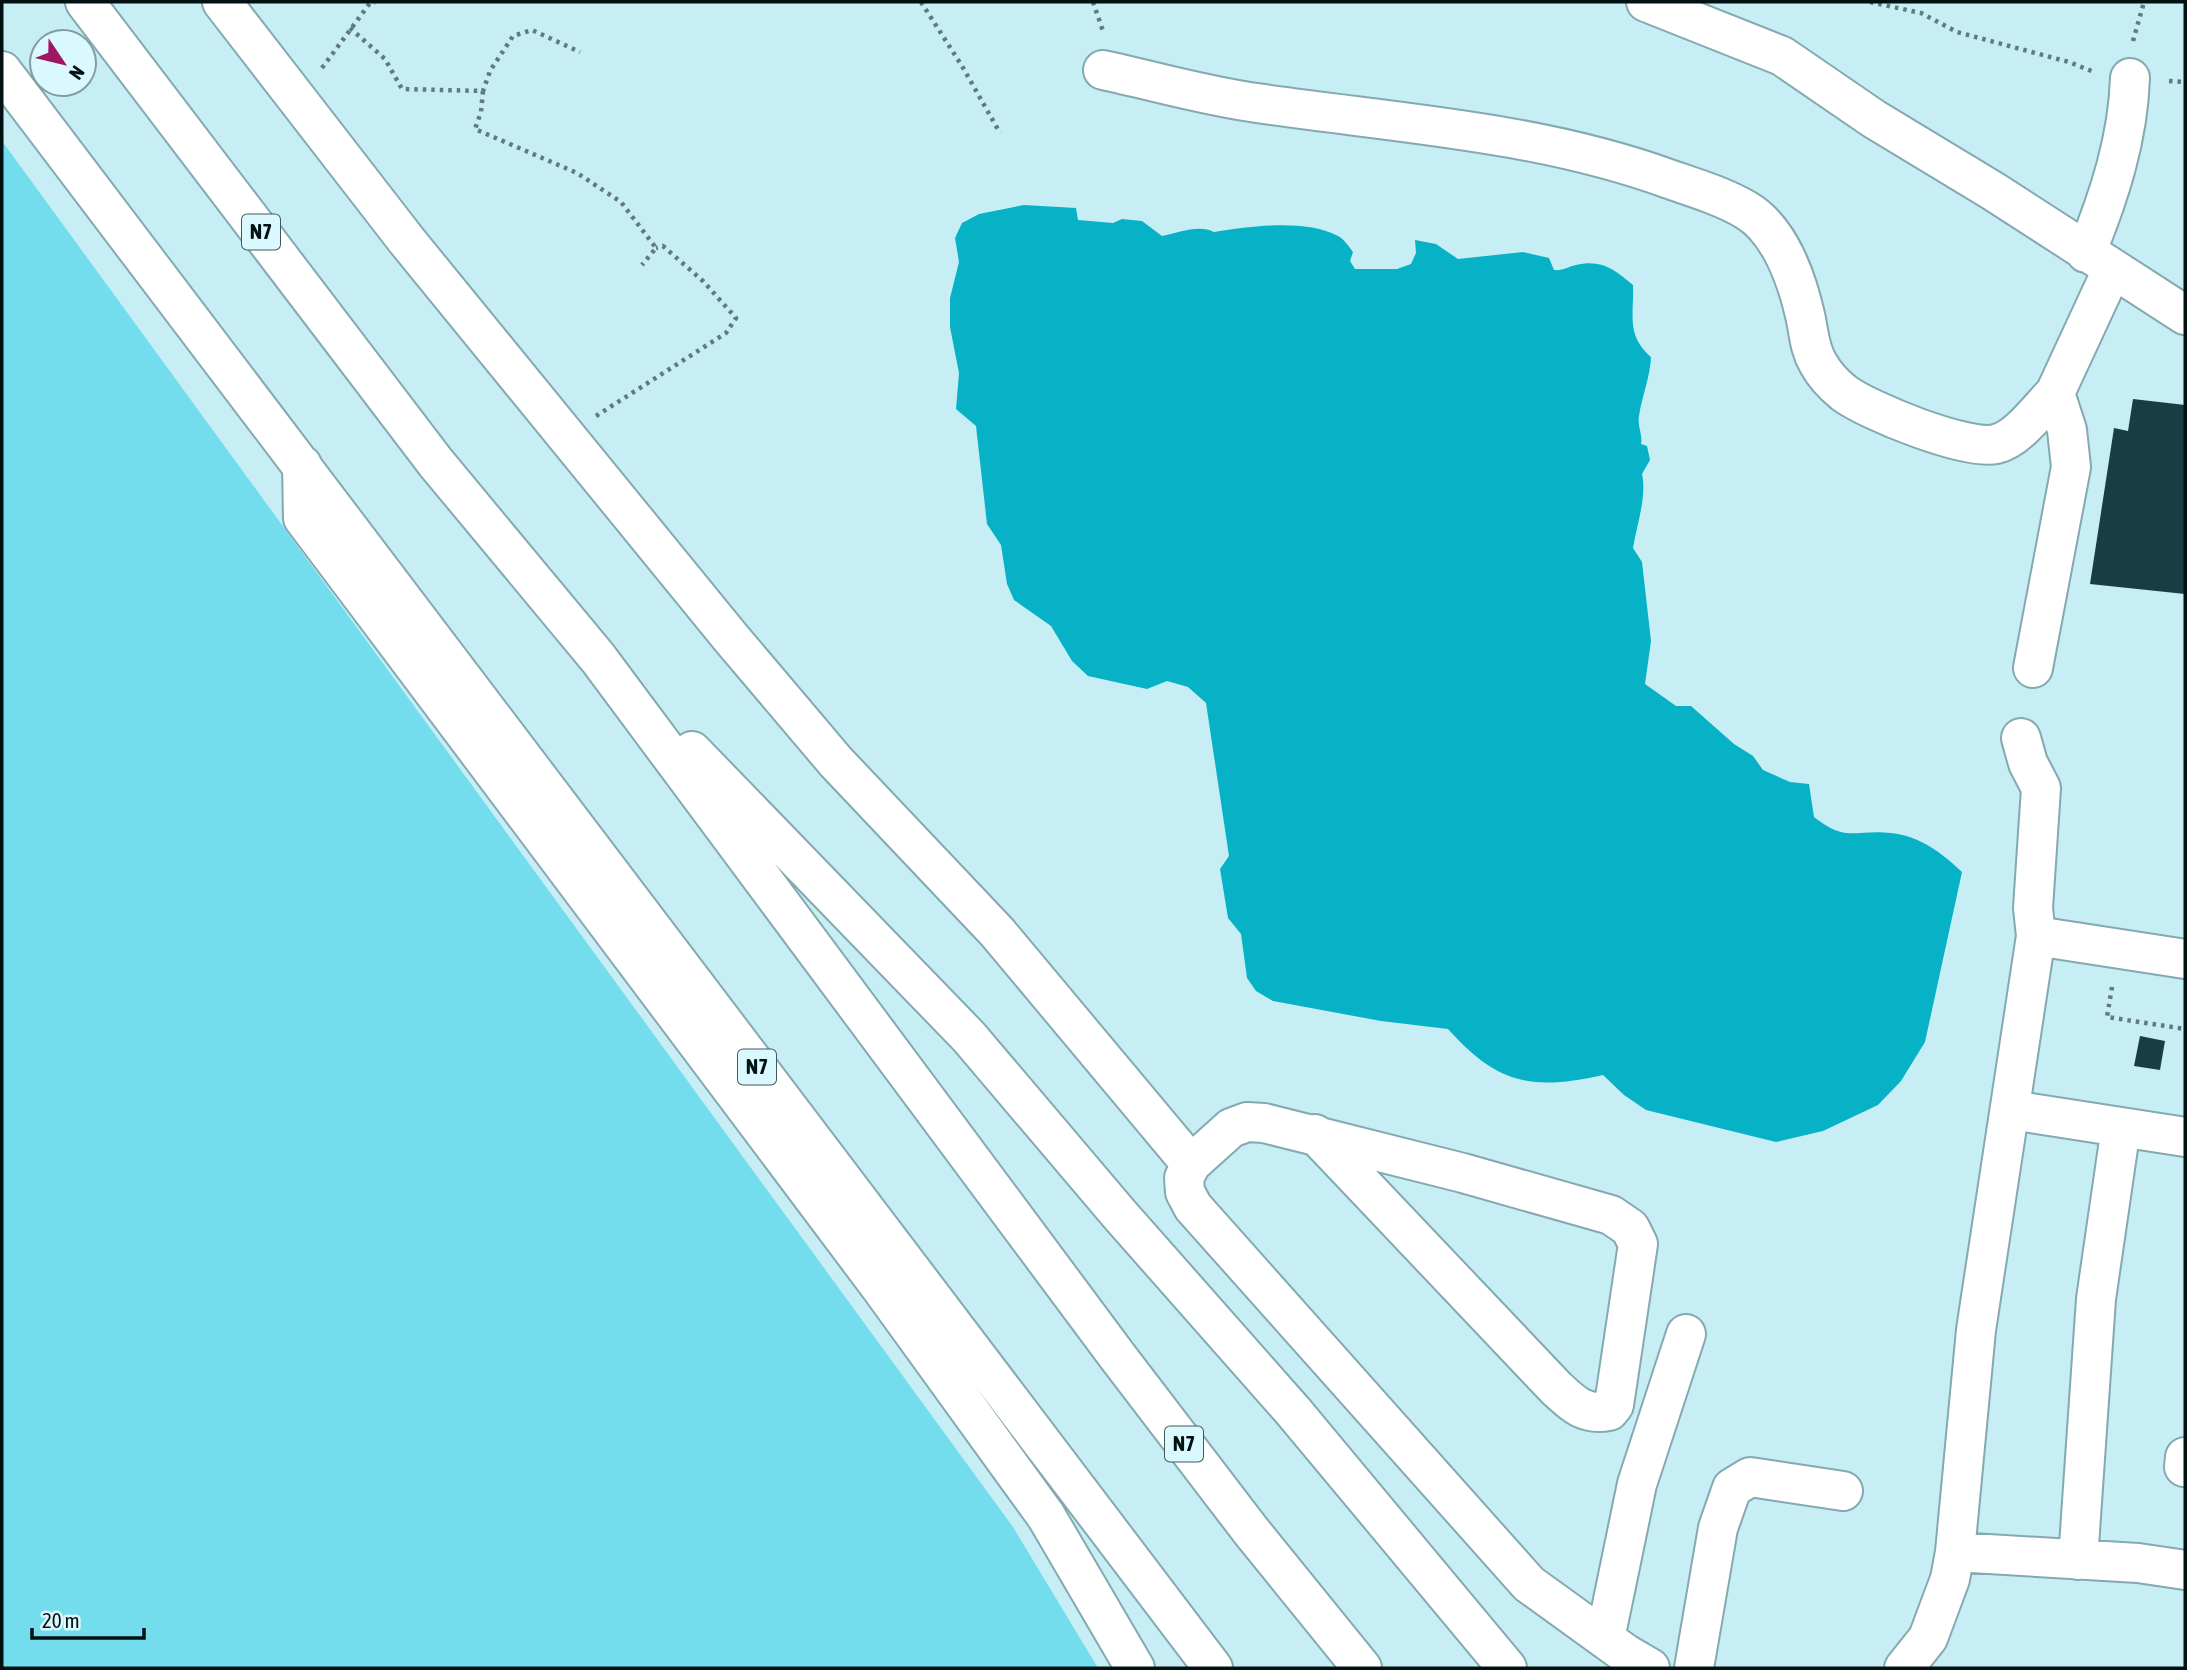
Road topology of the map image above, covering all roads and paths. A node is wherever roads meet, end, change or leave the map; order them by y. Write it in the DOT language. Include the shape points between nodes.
graph roads {
  1 [pos="85,2"];
  2 [pos="222,2"];
  3 [pos="375,2"];
  4 [pos="921,2"];
  5 [pos="1646,2"];
  6 [pos="1870,2"];
  7 [pos="1721,16"];
  8 [pos="350,28"];
  9 [pos="580,52"];
  10 [pos="1103,70"];
  11 [pos="2,71"];
  12 [pos="2130,78"];
  13 [pos="2185,82"];
  14 [pos="483,91"];
  15 [pos="302,104"];
  16 [pos="1000,133"];
  17 [pos="656,248"];
  18 [pos="2099,261"];
  19 [pos="642,265"];
  20 [pos="2185,315"];
  21 [pos="2055,393"];
  22 [pos="569,438"];
  23 [pos="302,465"];
  24 [pos="598,659"];
  25 [pos="2033,668"];
  26 [pos="2021,738"];
  27 [pos="2036,936"];
  28 [pos="2119,948"];
  29 [pos="2185,959"];
  30 [pos="2185,1029"];
  31 [pos="2011,1110"];
  32 [pos="2121,1126"];
  33 [pos="1315,1134"];
  34 [pos="2185,1137"];
  35 [pos="1191,1164"];
  36 [pos="1686,1334"];
  37 [pos="1843,1491"];
  38 [pos="1955,1552"];
  39 [pos="2078,1560"];
  40 [pos="2185,1570"];
  41 [pos="1605,1639"];
  42 [pos="1135,1668"];
  43 [pos="1213,1668"];
  44 [pos="1362,1668"];
  45 [pos="1507,1668"];
  46 [pos="1650,1668"];
  47 [pos="1694,1668"];
  48 [pos="1904,1668"];
  1 -- 24 [label="main road, N7" via="436,463"];
  2 -- 15 [label="main road"];
  3 -- 8 [label="path"];
  4 -- 16 [label="path"];
  5 -- 7 [label="main road"];
  6 -- 12 [label="path" via="1921,13 1957,32 2099,74"];
  7 -- 18 [label="main road"];
  8 -- 14 [label="path" via="385,59 402,89"];
  8 -- 15 [label="path"];
  9 -- 14 [label="path" via="532,30 513,36"];
  10 -- 21 [label="main road" via="1254,103 1425,124 1568,149 1649,172 1727,199 1767,228 1790,268 1810,346 1819,365 1845,394 1925,431 1976,444 1996,444 2011,436"];
  11 -- 23 [label="main road, N7"];
  12 -- 13 [label="path"];
  12 -- 18 [label="main road" via="2126,128"];
  14 -- 17 [label="path" via="475,129 588,180 621,202"];
  15 -- 22 [label="main road" via="407,241"];
  17 -- 19 [label="path"];
  17 -- 22 [label="path" via="663,246 703,281 736,318 733,326"];
  18 -- 20 [label="main road"];
  18 -- 21 [label="main road"];
  21 -- 25 [label="main road" via="2067,430 2071,467"];
  22 -- 35 [label="main road" via="836,762 997,932"];
  23 -- 42 [label="main road" via="303,518 881,1288 1046,1516"];
  23 -- 43 [label="main road, N7"];
  24 -- 44 [label="main road, N7" via="1127,1368"];
  24 -- 45 [label="main road" via="969,1037 1293,1411"];
  26 -- 27 [label="main road" via="2041,788 2033,908"];
  27 -- 28 [label="main road"];
  27 -- 31 [label="main road"];
  28 -- 29 [label="main road"];
  28 -- 30 [label="path" via="2107,1017"];
  31 -- 32 [label="main road"];
  31 -- 38 [label="main road" via="1976,1329"];
  32 -- 34 [label="main road"];
  32 -- 39 [label="main road" via="2096,1299"];
  33 -- 33 [label="main road" via="1611,1215 1630,1228 1638,1244 1615,1405 1598,1413 1573,1405"];
  33 -- 35 [label="main road" via="1247,1122 1231,1128"];
  35 -- 41 [label="main road" via="1184,1178 1193,1207 1529,1584"];
  36 -- 41 [label="main road" via="1637,1485"];
  37 -- 47 [label="main road" via="1750,1477 1731,1488 1718,1528"];
  38 -- 39 [label="main road"];
  38 -- 48 [label="main road" via="1928,1638"];
  39 -- 40 [label="main road"];
  41 -- 46 [label="main road"];
}
